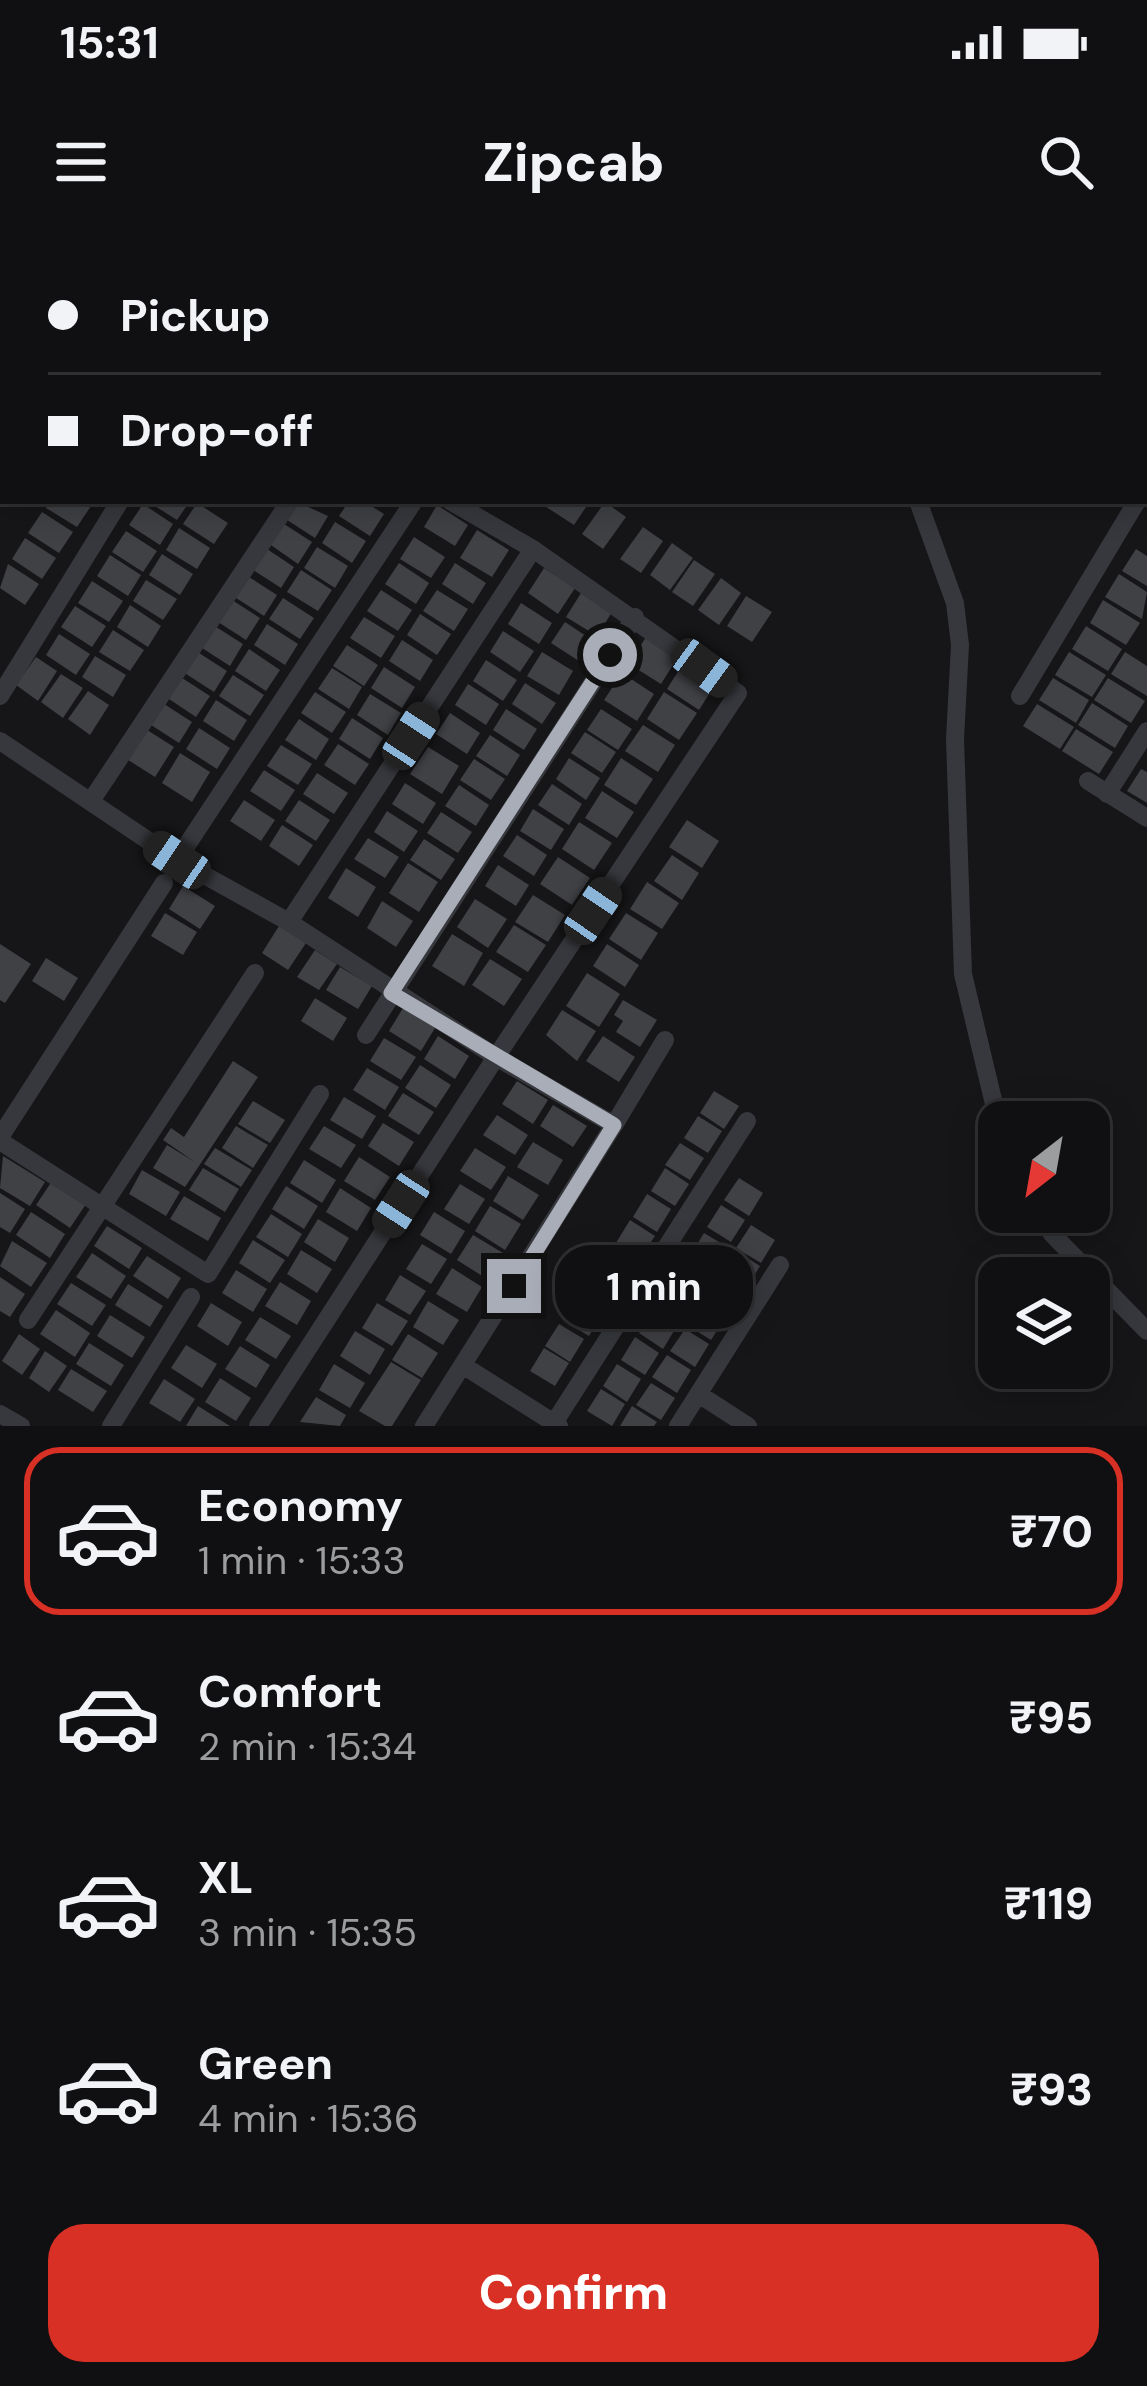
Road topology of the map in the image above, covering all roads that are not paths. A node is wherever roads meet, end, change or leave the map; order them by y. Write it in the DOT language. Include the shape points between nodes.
graph roads {
  1 [pos="118,504"];
  2 [pos="288,504"];
  3 [pos="412,504"];
  4 [pos="456,504"];
  5 [pos="919,504"];
  6 [pos="1135,504"];
  7 [pos="533,549"];
  8 [pos="634,617"];
  9 [pos="0,696"];
  10 [pos="1020,696"];
  11 [pos="1147,730"];
  12 [pos="0,741"];
  13 [pos="1088,781"];
  14 [pos="1107,794"];
  15 [pos="92,801"];
  16 [pos="1147,818"];
  17 [pos="177,860"];
  18 [pos="164,883"];
  19 [pos="289,922"];
  20 [pos="255,973"];
  21 [pos="391,993"];
  22 [pos="367,1036"];
  23 [pos="665,1040"];
  24 [pos="496,1057"];
  25 [pos="320,1094"];
  26 [pos="993,1101"];
  27 [pos="747,1121"];
  28 [pos="614,1125"];
  29 [pos="0,1139"];
  30 [pos="101,1209"];
  31 [pos="1051,1233"];
  32 [pos="781,1265"];
  33 [pos="191,1297"];
  34 [pos="28,1320"];
  35 [pos="1147,1331"];
  36 [pos="464,1366"];
  37 [pos="700,1395"];
  38 [pos="0,1414"];
  39 [pos="556,1424"];
  40 [pos="21,1426"];
  41 [pos="111,1426"];
  42 [pos="258,1426"];
  43 [pos="424,1426"];
  44 [pos="678,1426"];
  45 [pos="748,1426"];
  1 -- 9 [label="street"];
  2 -- 15 [label="street"];
  3 -- 17 [label="street"];
  4 -- 7 [label="street"];
  5 -- 26 [label="street" via="961,645 955,739 963,974"];
  6 -- 10 [label="street"];
  7 -- 8 [label="street"];
  7 -- 19 [label="street"];
  8 -- 21 [label="street"];
  8 -- 24 [label="street" via="739,693"];
  11 -- 14 [label="street"];
  12 -- 15 [label="street"];
  13 -- 14 [label="street"];
  14 -- 16 [label="street"];
  15 -- 17 [label="street"];
  17 -- 19 [label="street"];
  18 -- 29 [label="street"];
  19 -- 21 [label="street"];
  20 -- 30 [label="street"];
  21 -- 22 [label="street"];
  21 -- 24 [label="street"];
  23 -- 28 [label="street"];
  24 -- 28 [label="street"];
  24 -- 42 [label="street"];
  25 -- 30 [label="street" via="208,1274"];
  27 -- 39 [label="street"];
  28 -- 36 [label="street"];
  29 -- 30 [label="street"];
  30 -- 34 [label="street"];
  31 -- 35 [label="street"];
  32 -- 37 [label="street"];
  33 -- 41 [label="street"];
  36 -- 39 [label="street"];
  36 -- 43 [label="street"];
  37 -- 44 [label="street"];
  37 -- 45 [label="street"];
  38 -- 40 [label="street"];
}
